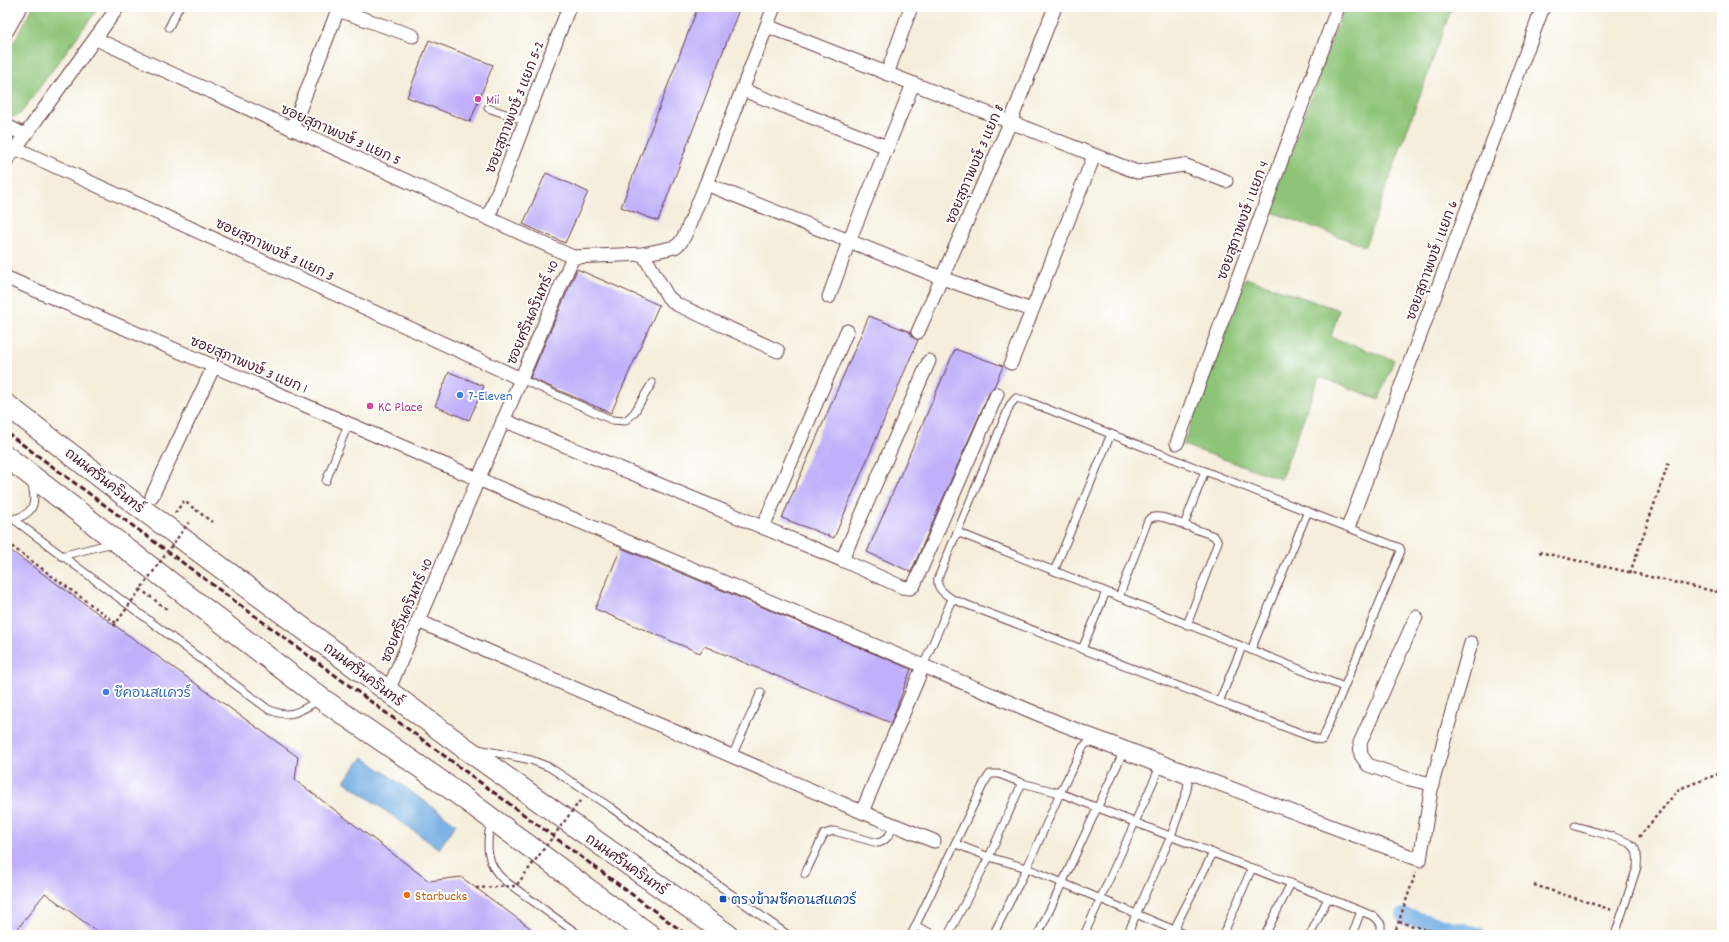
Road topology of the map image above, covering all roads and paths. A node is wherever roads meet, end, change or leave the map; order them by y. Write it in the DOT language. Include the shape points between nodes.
graph roads {
  1 [pos="20,7"];
  2 [pos="118,7"];
  3 [pos="180,7"];
  4 [pos="569,7"];
  5 [pos="774,7"];
  6 [pos="911,7"];
  7 [pos="1055,7"];
  8 [pos="1338,7"];
  9 [pos="1543,7"];
  10 [pos="338,9"];
  11 [pos="767,26"];
  12 [pos="169,27"];
  13 [pos="7,31"];
  14 [pos="413,36"];
  15 [pos="96,39"];
  16 [pos="886,74"];
  17 [pos="913,84"];
  18 [pos="743,90"];
  19 [pos="488,108"];
  20 [pos="526,121"];
  21 [pos="1010,123"];
  22 [pos="7,126"];
  23 [pos="292,129"];
  24 [pos="25,135"];
  25 [pos="887,147"];
  26 [pos="15,148"];
  27 [pos="1094,156"];
  28 [pos="7,160"];
  29 [pos="1226,181"];
  30 [pos="706,184"];
  31 [pos="488,218"];
  32 [pos="849,241"];
  33 [pos="643,254"];
  34 [pos="573,257"];
  35 [pos="7,278"];
  36 [pos="942,278"];
  37 [pos="830,297"];
  38 [pos="1032,310"];
  39 [pos="847,332"];
  40 [pos="918,332"];
  41 [pos="778,350"];
  42 [pos="929,361"];
  43 [pos="1011,362"];
  44 [pos="214,366"];
  45 [pos="521,379"];
  46 [pos="652,383"];
  47 [pos="997,394"];
  48 [pos="7,405"];
  49 [pos="503,420"];
  50 [pos="348,424"];
  51 [pos="1111,434"];
  52 [pos="1176,443"];
  53 [pos="7,457"];
  54 [pos="1669,462"];
  55 [pos="1205,471"];
  56 [pos="28,473"];
  57 [pos="478,479"];
  58 [pos="326,481"];
  59 [pos="152,496"];
  60 [pos="180,507"];
  61 [pos="1308,511"];
  62 [pos="10,518"];
  63 [pos="189,522"];
  64 [pos="212,522"];
  65 [pos="1184,525"];
  66 [pos="1349,526"];
  67 [pos="763,527"];
  68 [pos="957,532"];
  69 [pos="118,542"];
  70 [pos="7,543"];
  71 [pos="1539,552"];
  72 [pos="61,556"];
  73 [pos="842,560"];
  74 [pos="1054,571"];
  75 [pos="1630,573"];
  76 [pos="140,589"];
  77 [pos="1106,592"];
  78 [pos="1722,594"];
  79 [pos="1119,597"];
  80 [pos="952,599"];
  81 [pos="168,610"];
  82 [pos="1416,617"];
  83 [pos="418,621"];
  84 [pos="1187,625"];
  85 [pos="1471,643"];
  86 [pos="1242,647"];
  87 [pos="1082,649"];
  88 [pos="1251,650"];
  89 [pos="923,666"];
  90 [pos="1344,688"];
  91 [pos="388,691"];
  92 [pos="761,692"];
  93 [pos="322,698"];
  94 [pos="1219,702"];
  95 [pos="462,746"];
  96 [pos="1122,755"];
  97 [pos="732,756"];
  98 [pos="1159,769"];
  99 [pos="1721,774"];
  100 [pos="1022,783"];
  101 [pos="1432,784"];
  102 [pos="1060,793"];
  103 [pos="582,798"];
  104 [pos="1099,808"];
  105 [pos="862,812"];
  106 [pos="491,819"];
  107 [pos="1135,822"];
  108 [pos="895,825"];
  109 [pos="1575,826"];
  110 [pos="1171,836"];
  111 [pos="934,841"];
  112 [pos="956,844"];
  113 [pos="1632,844"];
  114 [pos="1213,853"];
  115 [pos="989,857"];
  116 [pos="1420,860"];
  117 [pos="1027,868"];
  118 [pos="1252,868"];
  119 [pos="805,874"];
  120 [pos="1062,882"];
  121 [pos="1291,883"];
  122 [pos="1534,885"];
  123 [pos="476,888"];
  124 [pos="1328,898"];
  125 [pos="1101,899"];
  126 [pos="1361,911"];
  127 [pos="1137,914"];
  128 [pos="1622,914"];
  129 [pos="1399,922"];
  130 [pos="916,926"];
  131 [pos="1172,932"];
  132 [pos="579,935"];
  133 [pos="650,935"];
  134 [pos="728,935"];
  135 [pos="788,935"];
  136 [pos="911,935"];
  137 [pos="935,935"];
  138 [pos="948,935"];
  139 [pos="993,935"];
  140 [pos="1038,935"];
  141 [pos="1084,935"];
  142 [pos="1127,935"];
  143 [pos="1186,935"];
  144 [pos="1223,935"];
  145 [pos="1265,935"];
  146 [pos="1310,935"];
  147 [pos="1352,935"];
  148 [pos="1381,935"];
  149 [pos="1394,935"];
  150 [pos="1446,935"];
  151 [pos="1615,935"];
  1 -- 13 [label="street"];
  2 -- 15 [label="street"];
  3 -- 12 [label="lane"];
  4 -- 20 [label="street, ซอยสุภาพงษ์ 3 แยก 5-2"];
  5 -- 11 [label="street, ซอยศรีนครินทร์ 40"];
  6 -- 16 [label="street"];
  7 -- 21 [label="street, ซอยสุภาพงษ์ 3 แยก 8"];
  8 -- 52 [label="street, ซอยสุภาพงษ์ 1 แยก 4"];
  9 -- 66 [label="street, ซอยสุภาพงษ์ 1 แยก 6"];
  10 -- 14 [label="street"];
  10 -- 23 [label="street"];
  11 -- 16 [label="street"];
  11 -- 18 [label="street, ซอยศรีนครินทร์ 40"];
  15 -- 23 [label="street, ซอยสุภาพงษ์ 3 แยก 5"];
  15 -- 24 [label="street"];
  16 -- 17 [label="street"];
  17 -- 21 [label="street"];
  17 -- 25 [label="street"];
  18 -- 25 [label="street"];
  18 -- 30 [label="street, ซอยศรีนครินทร์ 40"];
  19 -- 20 [label="lane"];
  20 -- 31 [label="street, ซอยสุภาพงษ์ 3 แยก 5-2"];
  21 -- 27 [label="street"];
  21 -- 36 [label="street, ซอยสุภาพงษ์ 3 แยก 8"];
  22 -- 24 [label="street"];
  23 -- 31 [label="street, ซอยสุภาพงษ์ 3 แยก 5"];
  24 -- 26 [label="street"];
  25 -- 32 [label="street"];
  26 -- 28 [label="street"];
  26 -- 45 [label="street, ซอยสุภาพงษ์ 3 แยก 3"];
  27 -- 29 [label="street" via="1137,172 1184,166"];
  27 -- 38 [label="street"];
  30 -- 32 [label="street"];
  30 -- 33 [label="street, ซอยศรีนครินทร์ 40" via="680,243 675,247"];
  31 -- 34 [label="street, ซอยสุภาพงษ์ 3 แยก 5"];
  32 -- 36 [label="street"];
  32 -- 37 [label="street"];
  33 -- 34 [label="street, ซอยศรีนครินทร์ 40"];
  33 -- 41 [label="street" via="668,297 676,304"];
  34 -- 45 [label="street, ซอยศรีนครินทร์ 40"];
  35 -- 44 [label="street, ซอยสุภาพงษ์ 3 แยก 1"];
  36 -- 38 [label="street"];
  36 -- 40 [label="street, ซอยสุภาพงษ์ 3 แยก 8"];
  38 -- 43 [label="street"];
  39 -- 67 [label="street"];
  42 -- 73 [label="street"];
  44 -- 50 [label="street, ซอยสุภาพงษ์ 3 แยก 1"];
  44 -- 59 [label="street"];
  45 -- 46 [label="lane" via="612,420 625,421 634,413"];
  45 -- 49 [label="street, ซอยศรีนครินทร์ 40"];
  47 -- 73 [label="street" via="914,585 910,588 902,587"];
  48 -- 91 [label="main road, ถนนศรีนครินทร์" via="142,509"];
  49 -- 57 [label="street, ซอยศรีนครินทร์ 40"];
  49 -- 67 [label="street"];
  50 -- 57 [label="street, ซอยสุภาพงษ์ 3 แยก 1"];
  50 -- 58 [label="lane"];
  51 -- 55 [label="lane"];
  51 -- 68 [label="lane" via="1016,398 1010,405"];
  51 -- 74 [label="lane"];
  53 -- 56 [label="main road"];
  54 -- 75 [label="path"];
  55 -- 61 [label="lane"];
  55 -- 65 [label="lane"];
  56 -- 62 [label="lane" via="34,491 34,505 24,516"];
  56 -- 69 [label="main road"];
  57 -- 83 [label="street, ซอยศรีนครินทร์ 40"];
  57 -- 89 [label="street, ซอยสุภาพงษ์ 3 แยก 1"];
  60 -- 64 [label="path" via="184,501"];
  61 -- 66 [label="lane"];
  61 -- 88 [label="lane"];
  62 -- 72 [label="lane"];
  63 -- 76 [label="path, bridge"];
  65 -- 79 [label="lane" via="1160,517 1150,519"];
  65 -- 84 [label="lane" via="1212,535 1218,542"];
  66 -- 90 [label="lane" via="1399,547 1401,551"];
  67 -- 73 [label="street"];
  68 -- 74 [label="lane"];
  68 -- 80 [label="lane" via="938,582 940,589"];
  69 -- 72 [label="lane"];
  69 -- 93 [label="main road"];
  70 -- 76 [label="path, bridge" via="115,625"];
  71 -- 75 [label="path"];
  72 -- 93 [label="lane" via="268,709 292,714"];
  74 -- 77 [label="lane"];
  75 -- 78 [label="path"];
  76 -- 81 [label="path"];
  77 -- 79 [label="lane"];
  77 -- 87 [label="lane"];
  79 -- 84 [label="lane"];
  80 -- 87 [label="lane"];
  80 -- 89 [label="lane"];
  82 -- 101 [label="street" via="1360,743 1361,755 1368,765"];
  83 -- 91 [label="street, ซอยศรีนครินทร์ 40"];
  83 -- 97 [label="street"];
  84 -- 86 [label="lane"];
  85 -- 101 [label="street"];
  86 -- 88 [label="lane"];
  86 -- 94 [label="lane"];
  87 -- 94 [label="lane"];
  88 -- 90 [label="lane"];
  89 -- 105 [label="street"];
  89 -- 116 [label="street, ซอยสุภาพงษ์ 3 แยก 1" via="1064,725"];
  90 -- 94 [label="lane" via="1321,740"];
  91 -- 95 [label="main road, ถนนศรีนครินทร์"];
  92 -- 97 [label="lane"];
  93 -- 106 [label="main road"];
  95 -- 134 [label="main road, ถนนศรีนครินทร์"];
  95 -- 135 [label="lane" via="531,760 549,767"];
  96 -- 98 [label="lane"];
  96 -- 102 [label="lane" via="1087,743"];
  96 -- 104 [label="lane"];
  97 -- 105 [label="street"];
  98 -- 107 [label="lane"];
  98 -- 110 [label="lane" via="1188,782"];
  99 -- 113 [label="path" via="1679,789"];
  100 -- 102 [label="lane"];
  100 -- 112 [label="lane" via="999,774 990,774"];
  100 -- 115 [label="lane"];
  101 -- 116 [label="street"];
  102 -- 104 [label="lane"];
  102 -- 117 [label="lane"];
  103 -- 123 [label="path, bridge" via="516,886"];
  104 -- 107 [label="lane"];
  104 -- 120 [label="lane"];
  105 -- 108 [label="street"];
  106 -- 132 [label="lane" via="487,844 489,857 496,871"];
  106 -- 133 [label="main road"];
  107 -- 110 [label="lane"];
  107 -- 125 [label="lane"];
  108 -- 111 [label="street"];
  108 -- 119 [label="lane" via="888,837 878,843 834,831 827,832"];
  109 -- 113 [label="lane"];
  110 -- 114 [label="lane"];
  110 -- 127 [label="lane"];
  112 -- 115 [label="lane"];
  112 -- 130 [label="lane"];
  113 -- 128 [label="lane" via="1638,858 1637,867"];
  114 -- 118 [label="lane"];
  114 -- 131 [label="lane"];
  115 -- 117 [label="lane"];
  115 -- 138 [label="lane"];
  116 -- 129 [label="path"];
  117 -- 120 [label="lane"];
  117 -- 139 [label="lane"];
  118 -- 121 [label="lane"];
  118 -- 144 [label="lane"];
  120 -- 125 [label="lane"];
  120 -- 140 [label="lane"];
  121 -- 124 [label="lane"];
  121 -- 145 [label="lane"];
  122 -- 128 [label="path"];
  124 -- 126 [label="lane"];
  124 -- 146 [label="lane"];
  125 -- 127 [label="lane"];
  125 -- 141 [label="lane"];
  126 -- 147 [label="lane"];
  126 -- 148 [label="lane" via="1375,917 1381,924"];
  127 -- 131 [label="lane"];
  127 -- 142 [label="lane"];
  128 -- 151 [label="lane"];
  129 -- 149 [label="path"];
  129 -- 150 [label="path"];
  130 -- 136 [label="lane"];
  130 -- 137 [label="lane"];
  131 -- 143 [label="lane"];
}
